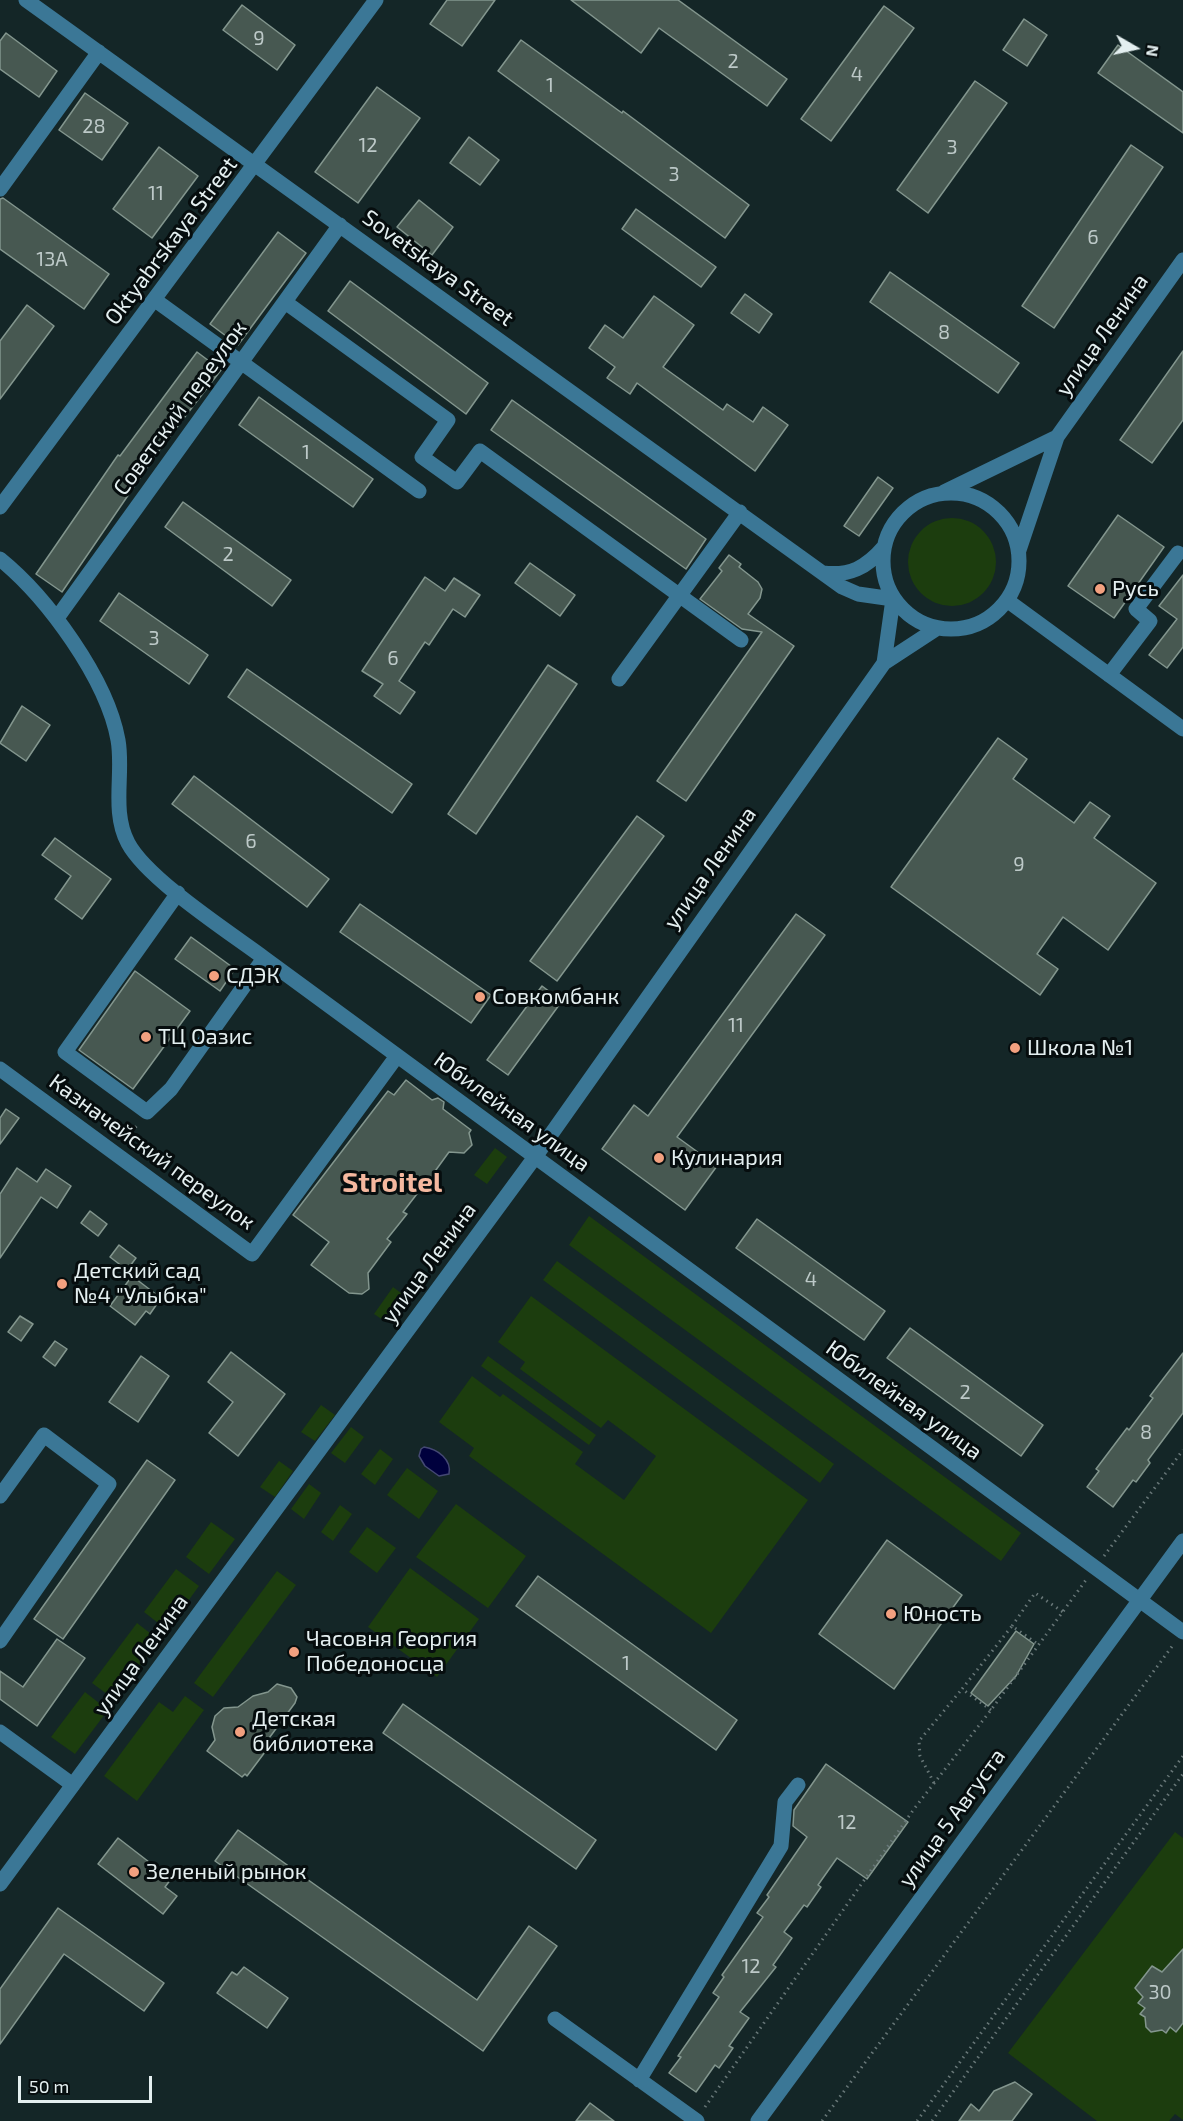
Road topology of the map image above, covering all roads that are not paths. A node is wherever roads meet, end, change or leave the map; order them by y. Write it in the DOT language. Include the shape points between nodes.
graph roads {
  1 [pos="27,0"];
  2 [pos="372,2"];
  3 [pos="99,52"];
  4 [pos="255,164"];
  5 [pos="0,189"];
  6 [pos="340,225"];
  7 [pos="1183,260"];
  8 [pos="155,300"];
  9 [pos="285,302"];
  10 [pos="241,362"];
  11 [pos="1057,437"];
  12 [pos="419,491"];
  13 [pos="940,493"];
  14 [pos="0,507"];
  15 [pos="740,512"];
  16 [pos="884,547"];
  17 [pos="1019,550"];
  18 [pos="1178,553"];
  19 [pos="0,559"];
  20 [pos="822,573"];
  21 [pos="680,596"];
  22 [pos="893,599"];
  23 [pos="1008,601"];
  24 [pos="57,618"];
  25 [pos="936,629"];
  26 [pos="741,640"];
  27 [pos="884,663"];
  28 [pos="1109,675"];
  29 [pos="619,679"];
  30 [pos="1183,729"];
  31 [pos="178,893"];
  32 [pos="264,958"];
  33 [pos="397,1056"];
  34 [pos="0,1069"];
  35 [pos="535,1157"];
  36 [pos="0,1496"];
  37 [pos="1183,1541"];
  38 [pos="1139,1600"];
  39 [pos="1183,1632"];
  40 [pos="0,1641"];
  41 [pos="0,1732"];
  42 [pos="73,1785"];
  43 [pos="798,1785"];
  44 [pos="0,1884"];
  45 [pos="555,2019"];
  46 [pos="639,2080"];
  47 [pos="697,2120"];
  48 [pos="758,2121"];
  1 -- 3 [label="street, Sovetskaya Street"];
  2 -- 4 [label="street, Oktyabrskaya Street"];
  3 -- 4 [label="street, Sovetskaya Street"];
  3 -- 5 [label="street"];
  4 -- 6 [label="street, Sovetskaya Street"];
  4 -- 8 [label="street, Oktyabrskaya Street"];
  6 -- 9 [label="street, Советский переулок"];
  6 -- 15 [label="street, Sovetskaya Street"];
  7 -- 11 [label="street, улица Ленина"];
  8 -- 10 [label="street"];
  8 -- 14 [label="street, Oktyabrskaya Street"];
  9 -- 10 [label="street, Советский переулок"];
  9 -- 21 [label="street" via="448,420 422,457 457,482 480,451"];
  10 -- 12 [label="street"];
  10 -- 24 [label="street, Советский переулок"];
  11 -- 13 [label="street"];
  11 -- 17 [label="street"];
  13 -- 16 [label="street" via="915,503 894,521"];
  13 -- 17 [label="street" via="967,494 991,505 1010,525"];
  15 -- 20 [label="street, Sovetskaya Street"];
  15 -- 21 [label="street"];
  16 -- 20 [label="street" via="872,562 856,571 841,575"];
  16 -- 22 [label="street" via="883,574"];
  17 -- 23 [label="street" via="1018,577"];
  18 -- 28 [label="street" via="1136,609 1150,621"];
  19 -- 24 [label="street, Юбилейная улица"];
  20 -- 22 [label="street, Sovetskaya Street" via="858,594"];
  21 -- 26 [label="street"];
  21 -- 29 [label="street"];
  22 -- 25 [label="street" via="912,618"];
  22 -- 27 [label="street"];
  23 -- 25 [label="street" via="988,620 963,630"];
  23 -- 28 [label="street"];
  24 -- 31 [label="street, Юбилейная улица" via="106,699 118,741 120,815 128,843"];
  25 -- 27 [label="street"];
  27 -- 35 [label="street, улица Ленина"];
  28 -- 30 [label="street"];
  31 -- 32 [label="street, Юбилейная улица"];
  31 -- 32 [label="street" via="65,1052 147,1112 171,1089"];
  32 -- 33 [label="street, Юбилейная улица"];
  33 -- 34 [label="street, Казначейский переулок" via="252,1254"];
  33 -- 35 [label="street, Юбилейная улица"];
  35 -- 38 [label="street, Юбилейная улица"];
  35 -- 42 [label="street, улица Ленина"];
  36 -- 40 [label="street" via="44,1435 109,1484"];
  37 -- 38 [label="street, улица 5 Августа"];
  38 -- 39 [label="street, Юбилейная улица"];
  38 -- 48 [label="street, улица 5 Августа"];
  41 -- 42 [label="street"];
  42 -- 44 [label="street, улица Ленина"];
  43 -- 46 [label="street" via="785,1802 781,1846"];
  45 -- 46 [label="street"];
  46 -- 47 [label="street"];
}
